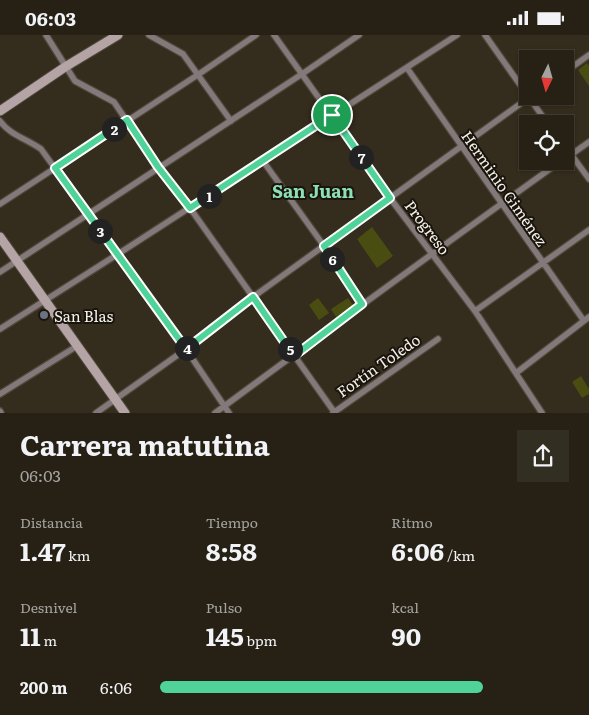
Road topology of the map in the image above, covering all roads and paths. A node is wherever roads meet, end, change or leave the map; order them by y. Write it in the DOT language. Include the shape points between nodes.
graph roads {
  1 [pos="46,35"];
  2 [pos="118,35"];
  3 [pos="149,35"];
  4 [pos="256,35"];
  5 [pos="274,35"];
  6 [pos="359,35"];
  7 [pos="456,35"];
  8 [pos="486,35"];
  9 [pos="589,55"];
  10 [pos="574,66"];
  11 [pos="66,67"];
  12 [pos="407,69"];
  13 [pos="199,74"];
  14 [pos="302,74"];
  15 [pos="519,83"];
  16 [pos="519,104"];
  17 [pos="0,111"];
  18 [pos="332,115"];
  19 [pos="127,120"];
  20 [pos="0,121"];
  21 [pos="231,121"];
  22 [pos="589,141"];
  23 [pos="461,147"];
  24 [pos="574,152"];
  25 [pos="574,158"];
  26 [pos="262,161"];
  27 [pos="158,167"];
  28 [pos="55,168"];
  29 [pos="549,170"];
  30 [pos="589,179"];
  31 [pos="390,198"];
  32 [pos="0,204"];
  33 [pos="502,204"];
  34 [pos="190,208"];
  35 [pos="88,214"];
  36 [pos="589,230"];
  37 [pos="0,237"];
  38 [pos="324,246"];
  39 [pos="118,255"];
  40 [pos="433,255"];
  41 [pos="17,261"];
  42 [pos="543,263"];
  43 [pos="0,271"];
  44 [pos="253,297"];
  45 [pos="45,300"];
  46 [pos="362,304"];
  47 [pos="475,311"];
  48 [pos="586,319"];
  49 [pos="0,329"];
  50 [pos="438,339"];
  51 [pos="77,346"];
  52 [pos="186,349"];
  53 [pos="294,356"];
  54 [pos="516,373"];
  55 [pos="0,394"];
  56 [pos="115,398"];
  57 [pos="224,406"];
  58 [pos="334,412"];
  59 [pos="96,413"];
  60 [pos="125,413"];
  61 [pos="215,413"];
  62 [pos="229,413"];
  63 [pos="542,413"];
  1 -- 11 [label="street"];
  2 -- 11 [label="street"];
  3 -- 13 [label="street" via="183,54"];
  4 -- 13 [label="street"];
  5 -- 14 [label="street, Progreso"];
  6 -- 14 [label="street"];
  7 -- 12 [label="street"];
  8 -- 15 [label="street"];
  9 -- 10 [label="street"];
  11 -- 17 [label="street"];
  11 -- 19 [label="street" via="75,81 114,102"];
  12 -- 18 [label="street"];
  12 -- 23 [label="street, Herminio Giménez"];
  13 -- 19 [label="street"];
  13 -- 21 [label="street"];
  14 -- 18 [label="street, Progreso"];
  14 -- 21 [label="street"];
  16 -- 23 [label="street"];
  18 -- 26 [label="street"];
  18 -- 31 [label="street, Progreso"];
  19 -- 27 [label="street"];
  19 -- 28 [label="street"];
  20 -- 28 [label="street" via="11,132 42,149"];
  21 -- 27 [label="street"];
  22 -- 24 [label="street"];
  23 -- 31 [label="street"];
  23 -- 33 [label="street, Herminio Giménez"];
  25 -- 30 [label="street"];
  26 -- 34 [label="street"];
  26 -- 38 [label="street"];
  27 -- 34 [label="street"];
  27 -- 35 [label="street"];
  28 -- 32 [label="street"];
  28 -- 35 [label="street"];
  29 -- 33 [label="street"];
  31 -- 38 [label="street"];
  31 -- 40 [label="street, Progreso"];
  33 -- 40 [label="street"];
  33 -- 42 [label="street, Herminio Giménez"];
  34 -- 39 [label="street"];
  34 -- 44 [label="street"];
  35 -- 39 [label="street"];
  35 -- 41 [label="street"];
  36 -- 42 [label="street"];
  37 -- 41 [label="street"];
  38 -- 44 [label="street"];
  38 -- 46 [label="street"];
  39 -- 45 [label="street"];
  39 -- 52 [label="street"];
  40 -- 46 [label="street"];
  40 -- 47 [label="street, Progreso"];
  41 -- 43 [label="street"];
  41 -- 45 [label="street"];
  42 -- 47 [label="street"];
  42 -- 48 [label="street, Herminio Giménez"];
  44 -- 52 [label="street"];
  44 -- 53 [label="street"];
  45 -- 49 [label="street"];
  45 -- 51 [label="street"];
  46 -- 53 [label="street"];
  47 -- 54 [label="street, Progreso"];
  48 -- 54 [label="street"];
  50 -- 58 [label="street, Fortín Toledo"];
  51 -- 55 [label="street"];
  51 -- 56 [label="street"];
  52 -- 56 [label="street"];
  52 -- 57 [label="street"];
  53 -- 57 [label="street"];
  53 -- 58 [label="street"];
  54 -- 63 [label="street, Progreso"];
  56 -- 59 [label="street"];
  56 -- 60 [label="street"];
  57 -- 61 [label="street"];
  57 -- 62 [label="street"];
}
